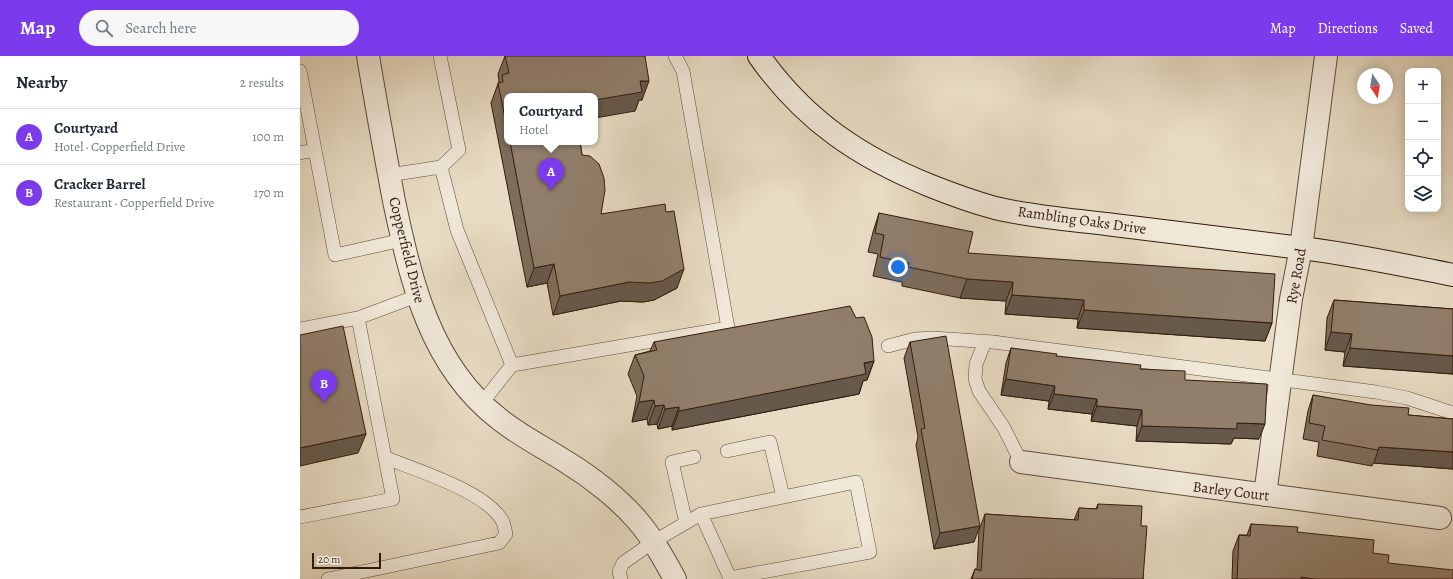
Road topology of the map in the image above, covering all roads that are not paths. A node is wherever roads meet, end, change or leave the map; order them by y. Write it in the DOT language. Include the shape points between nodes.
graph roads {
  1 [pos="368,56"];
  2 [pos="440,56"];
  3 [pos="676,56"];
  4 [pos="759,56"];
  5 [pos="1326,56"];
  6 [pos="300,71"];
  7 [pos="315,150"];
  8 [pos="300,153"];
  9 [pos="441,167"];
  10 [pos="389,175"];
  11 [pos="402,240"];
  12 [pos="1302,248"];
  13 [pos="1453,275"];
  14 [pos="417,296"];
  15 [pos="358,318"];
  16 [pos="300,329"];
  17 [pos="985,342"];
  18 [pos="888,346"];
  19 [pos="512,365"];
  20 [pos="1280,380"];
  21 [pos="482,403"];
  22 [pos="1453,413"];
  23 [pos="727,451"];
  24 [pos="694,457"];
  25 [pos="386,458"];
  26 [pos="1021,462"];
  27 [pos="1265,495"];
  28 [pos="783,497"];
  29 [pos="701,514"];
  30 [pos="300,517"];
  31 [pos="1440,518"];
  32 [pos="686,523"];
  33 [pos="653,542"];
  34 [pos="328,579"];
  35 [pos="621,579"];
  36 [pos="675,579"];
  1 -- 10 [label="street, Copperfield Drive"];
  2 -- 9 [label="lane" via="460,150"];
  3 -- 19 [label="lane" via="683,71 728,328"];
  4 -- 12 [label="street, Rambling Oaks Drive" via="797,101 830,132 893,170 947,192 995,208 1045,216"];
  5 -- 12 [label="street, Rye Road"];
  6 -- 7 [label="lane"];
  7 -- 8 [label="lane"];
  7 -- 11 [label="lane" via="335,255"];
  9 -- 10 [label="lane"];
  9 -- 19 [label="lane" via="457,230"];
  10 -- 11 [label="street, Copperfield Drive"];
  11 -- 14 [label="street, Copperfield Drive"];
  12 -- 13 [label="street, Rambling Oaks Drive"];
  12 -- 20 [label="street, Rye Road" via="1291,299"];
  14 -- 15 [label="lane"];
  14 -- 21 [label="street, Copperfield Drive" via="428,326 447,360 464,385"];
  15 -- 16 [label="lane"];
  15 -- 25 [label="lane"];
  17 -- 18 [label="lane" via="933,338"];
  17 -- 20 [label="lane"];
  17 -- 26 [label="lane" via="976,364 975,379 979,391 1004,428"];
  19 -- 21 [label="lane"];
  20 -- 22 [label="lane" via="1376,392 1407,398"];
  20 -- 27 [label="street, Rye Road"];
  21 -- 33 [label="street, Copperfield Drive" via="497,418 569,463 600,486 637,519"];
  23 -- 28 [label="lane" via="770,442"];
  24 -- 32 [label="lane" via="672,462"];
  25 -- 30 [label="lane" via="393,499"];
  25 -- 34 [label="lane" via="462,489 489,506 503,521 506,534 499,544"];
  26 -- 27 [label="street, Barley Court"];
  27 -- 31 [label="street, Barley Court"];
  28 -- 29 [label="lane"];
  28 -- 29 [label="lane" via="856,482 870,552 730,578"];
  29 -- 32 [label="lane"];
  32 -- 33 [label="lane"];
  33 -- 35 [label="lane" via="623,563 619,572"];
  33 -- 36 [label="street, Copperfield Drive"];
}
